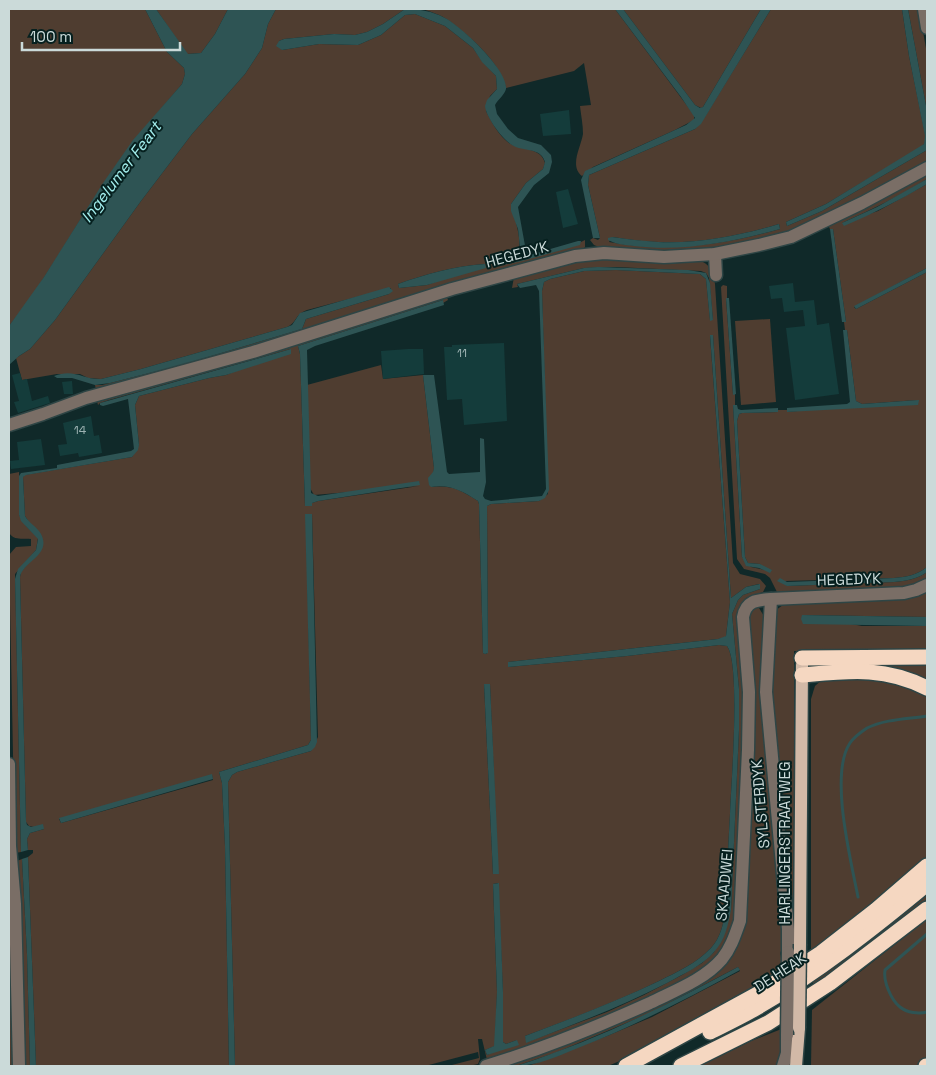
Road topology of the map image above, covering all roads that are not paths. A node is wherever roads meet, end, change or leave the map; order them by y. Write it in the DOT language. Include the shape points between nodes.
graph roads {
  1 [pos="924,9"];
  2 [pos="927,28"];
  3 [pos="927,168"];
  4 [pos="715,254"];
  5 [pos="716,275"];
  6 [pos="9,425"];
  7 [pos="927,585"];
  8 [pos="771,599"];
  9 [pos="927,657"];
  10 [pos="802,658"];
  11 [pos="802,675"];
  12 [pos="927,688"];
  13 [pos="9,764"];
  14 [pos="927,866"];
  15 [pos="927,884"];
  16 [pos="927,909"];
  17 [pos="799,1028"];
  18 [pos="19,1066"];
  19 [pos="486,1066"];
  20 [pos="626,1066"];
  21 [pos="638,1066"];
  22 [pos="681,1066"];
  23 [pos="783,1066"];
  24 [pos="796,1066"];
  25 [pos="802,1066"];
  1 -- 2 [label="street"];
  3 -- 4 [label="street, HEGEDYK" via="862,204 791,237"];
  4 -- 5 [label="street"];
  4 -- 6 [label="street, HEGEDYK" via="664,257 604,253 575,256 460,287"];
  7 -- 8 [label="street, HEGEDYK" via="904,592"];
  8 -- 19 [label="street, SKAADWEI" via="750,602 743,617 749,692 748,750 740,921 732,943 721,960 701,977 665,996 551,1044"];
  8 -- 23 [label="street, SYLSTERDYK, bridge" via="766,692 788,929 787,1053"];
  9 -- 10 [label="highway"];
  10 -- 11 [label="main road, HARLINGERSTRAATWEG"];
  11 -- 12 [label="highway" via="874,671 911,679"];
  11 -- 17 [label="main road, HARLINGERSTRAATWEG, bridge"];
  13 -- 18 [label="street"];
  14 -- 20 [label="highway" via="821,953 762,992"];
  15 -- 21 [label="highway, DE HEAK" via="827,962 758,1007"];
  16 -- 22 [label="highway" via="830,983 782,1014"];
  17 -- 24 [label="main road, HARLINGERSTRAATWEG"];
  17 -- 25 [label="main road, HARLINGERSTRAATWEG"];
}
